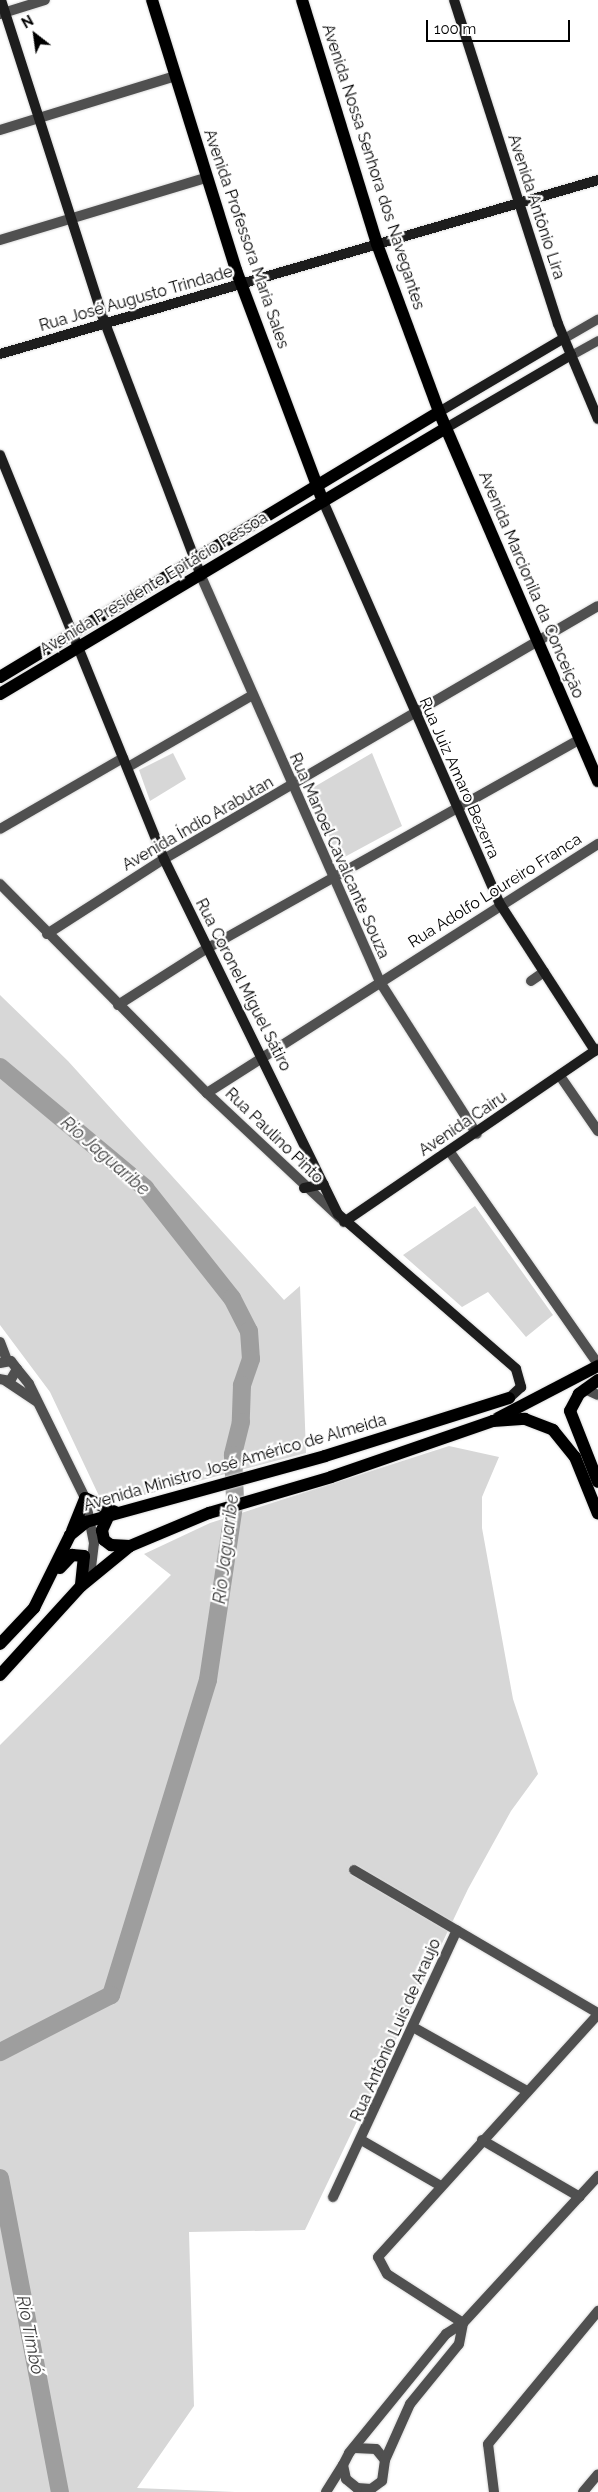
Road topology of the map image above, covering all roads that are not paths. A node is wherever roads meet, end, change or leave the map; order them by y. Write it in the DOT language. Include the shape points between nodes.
graph roads {
  1 [pos="2,0"];
  2 [pos="45,0"];
  3 [pos="152,0"];
  4 [pos="302,0"];
  5 [pos="454,0"];
  6 [pos="3,13"];
  7 [pos="176,76"];
  8 [pos="39,118"];
  9 [pos="0,130"];
  10 [pos="205,178"];
  11 [pos="598,180"];
  12 [pos="519,202"];
  13 [pos="70,219"];
  14 [pos="0,240"];
  15 [pos="377,244"];
  16 [pos="241,284"];
  17 [pos="598,318"];
  18 [pos="105,323"];
  19 [pos="564,338"];
  20 [pos="598,340"];
  21 [pos="0,354"];
  22 [pos="571,355"];
  23 [pos="439,412"];
  24 [pos="598,419"];
  25 [pos="446,428"];
  26 [pos="0,455"];
  27 [pos="317,485"];
  28 [pos="324,501"];
  29 [pos="194,562"];
  30 [pos="201,576"];
  31 [pos="598,606"];
  32 [pos="71,635"];
  33 [pos="538,641"];
  34 [pos="77,648"];
  35 [pos="0,676"];
  36 [pos="0,694"];
  37 [pos="251,696"];
  38 [pos="414,713"];
  39 [pos="579,740"];
  40 [pos="125,762"];
  41 [pos="598,781"];
  42 [pos="291,787"];
  43 [pos="456,809"];
  44 [pos="0,828"];
  45 [pos="598,844"];
  46 [pos="164,859"];
  47 [pos="331,878"];
  48 [pos="0,884"];
  49 [pos="500,904"];
  50 [pos="47,934"];
  51 [pos="206,949"];
  52 [pos="544,972"];
  53 [pos="531,981"];
  54 [pos="380,982"];
  55 [pos="118,1005"];
  56 [pos="597,1050"];
  57 [pos="264,1056"];
  58 [pos="560,1076"];
  59 [pos="207,1093"];
  60 [pos="598,1131"];
  61 [pos="477,1134"];
  62 [pos="450,1152"];
  63 [pos="324,1184"];
  64 [pos="304,1188"];
  65 [pos="344,1222"];
  66 [pos="0,1342"];
  67 [pos="2,1362"];
  68 [pos="598,1365"];
  69 [pos="17,1369"];
  70 [pos="3,1380"];
  71 [pos="598,1380"];
  72 [pos="585,1388"];
  73 [pos="598,1396"];
  74 [pos="509,1398"];
  75 [pos="37,1402"];
  76 [pos="493,1421"];
  77 [pos="598,1482"];
  78 [pos="85,1498"];
  79 [pos="113,1514"];
  80 [pos="598,1514"];
  81 [pos="92,1519"];
  82 [pos="70,1535"];
  83 [pos="130,1546"];
  84 [pos="90,1577"];
  85 [pos="81,1586"];
  86 [pos="40,1596"];
  87 [pos="0,1644"];
  88 [pos="0,1675"];
  89 [pos="354,1870"];
  90 [pos="457,1930"];
  91 [pos="598,2013"];
  92 [pos="413,2027"];
  93 [pos="527,2091"];
  94 [pos="482,2140"];
  95 [pos="363,2141"];
  96 [pos="598,2176"];
  97 [pos="441,2186"];
  98 [pos="333,2197"];
  99 [pos="580,2197"];
  100 [pos="598,2311"];
  101 [pos="463,2323"];
  102 [pos="355,2448"];
  103 [pos="385,2460"];
  104 [pos="343,2465"];
  105 [pos="598,2474"];
  106 [pos="374,2490"];
  107 [pos="326,2492"];
  108 [pos="494,2492"];
  109 [pos="583,2492"];
  1 -- 6 [label="main road"];
  2 -- 6 [label="street"];
  3 -- 7 [label="main road, Avenida Professora Maria Sales"];
  4 -- 15 [label="main road, Avenida Nossa Senhora dos Navegantes"];
  5 -- 12 [label="main road, Avenida Antônio Lira"];
  6 -- 8 [label="main road"];
  7 -- 8 [label="street"];
  7 -- 10 [label="main road, Avenida Professora Maria Sales"];
  8 -- 9 [label="street"];
  8 -- 13 [label="main road"];
  10 -- 13 [label="street"];
  10 -- 16 [label="main road, Avenida Professora Maria Sales"];
  11 -- 12 [label="main road, Rua José Augusto Trindade"];
  12 -- 15 [label="main road, Rua José Augusto Trindade"];
  12 -- 19 [label="main road, Avenida Antônio Lira"];
  13 -- 14 [label="street"];
  13 -- 18 [label="main road"];
  15 -- 16 [label="main road, Rua José Augusto Trindade"];
  15 -- 23 [label="main road, Avenida Nossa Senhora dos Navegantes"];
  16 -- 18 [label="main road, Rua José Augusto Trindade"];
  16 -- 27 [label="main road, Avenida Professora Maria Sales"];
  17 -- 19 [label="street"];
  18 -- 21 [label="main road, Rua José Augusto Trindade"];
  18 -- 29 [label="main road"];
  19 -- 22 [label="main road, Avenida Antônio Lira"];
  19 -- 23 [label="main road, Avenida Presidente Epitácio Pessoa"];
  20 -- 22 [label="street"];
  22 -- 24 [label="main road, Avenida Antônio Lira"];
  22 -- 25 [label="main road, Avenida Presidente Epitácio Pessoa"];
  23 -- 25 [label="main road, Avenida Nossa Senhora dos Navegantes"];
  23 -- 27 [label="main road, Avenida Presidente Epitácio Pessoa"];
  25 -- 28 [label="main road, Avenida Presidente Epitácio Pessoa"];
  25 -- 33 [label="main road, Avenida Marcionila da Conceição"];
  26 -- 32 [label="main road, Rua Coronel Miguel Sátiro"];
  27 -- 28 [label="main road"];
  27 -- 29 [label="main road, Avenida Presidente Epitácio Pessoa"];
  28 -- 30 [label="main road, Avenida Presidente Epitácio Pessoa"];
  28 -- 38 [label="main road, Rua Juiz Amaro Bezerra"];
  29 -- 30 [label="main road"];
  29 -- 32 [label="main road, Avenida Presidente Epitácio Pessoa"];
  30 -- 34 [label="main road, Avenida Presidente Epitácio Pessoa"];
  30 -- 37 [label="street, Rua Manoel Cavalcante Souza"];
  31 -- 33 [label="street, Avenida Índio Arabutan"];
  32 -- 34 [label="main road, Rua Coronel Miguel Sátiro"];
  32 -- 35 [label="main road, Avenida Presidente Epitácio Pessoa"];
  33 -- 38 [label="street, Avenida Índio Arabutan"];
  33 -- 39 [label="main road, Avenida Marcionila da Conceição"];
  34 -- 36 [label="main road, Avenida Presidente Epitácio Pessoa"];
  34 -- 40 [label="main road, Rua Coronel Miguel Sátiro"];
  37 -- 40 [label="street"];
  37 -- 42 [label="street, Rua Manoel Cavalcante Souza"];
  38 -- 42 [label="street, Avenida Índio Arabutan"];
  38 -- 43 [label="main road, Rua Juiz Amaro Bezerra"];
  39 -- 41 [label="main road, Avenida Marcionila da Conceição"];
  39 -- 43 [label="street"];
  40 -- 44 [label="street"];
  40 -- 46 [label="main road, Rua Coronel Miguel Sátiro"];
  42 -- 46 [label="street, Avenida Índio Arabutan"];
  42 -- 47 [label="street, Rua Manoel Cavalcante Souza"];
  43 -- 47 [label="street"];
  43 -- 49 [label="main road, Rua Juiz Amaro Bezerra"];
  45 -- 49 [label="street, Rua Adolfo Loureiro Franca"];
  46 -- 50 [label="street, Avenida Índio Arabutan"];
  46 -- 51 [label="main road, Rua Coronel Miguel Sátiro"];
  47 -- 51 [label="street"];
  47 -- 54 [label="street, Rua Manoel Cavalcante Souza"];
  48 -- 50 [label="street, Rua Paulino Pinto"];
  49 -- 52 [label="main road, Rua Juiz Amaro Bezerra"];
  49 -- 54 [label="street, Rua Adolfo Loureiro Franca"];
  50 -- 55 [label="street, Rua Paulino Pinto"];
  51 -- 55 [label="street"];
  51 -- 57 [label="main road, Rua Coronel Miguel Sátiro"];
  52 -- 53 [label="street"];
  52 -- 56 [label="main road, Rua Juiz Amaro Bezerra"];
  54 -- 57 [label="street, Rua Adolfo Loureiro Franca"];
  54 -- 61 [label="street, Rua Manoel Cavalcante Souza"];
  55 -- 59 [label="street, Rua Paulino Pinto"];
  56 -- 58 [label="main road, Avenida Cairu"];
  57 -- 59 [label="street, Rua Adolfo Loureiro Franca"];
  57 -- 63 [label="main road, Rua Coronel Miguel Sátiro"];
  58 -- 60 [label="street"];
  58 -- 61 [label="main road, Avenida Cairu"];
  59 -- 64 [label="street, Rua Paulino Pinto"];
  61 -- 62 [label="main road, Avenida Cairu"];
  62 -- 65 [label="main road, Avenida Cairu"];
  62 -- 68 [label="street"];
  63 -- 64 [label="main road"];
  63 -- 65 [label="main road, Rua Coronel Miguel Sátiro"];
  64 -- 65 [label="street, Rua Paulino Pinto"];
  65 -- 74 [label="main road, Rua Paulino Pinto" via="516,1370 521,1387"];
  66 -- 67 [label="street"];
  67 -- 69 [label="street"];
  68 -- 76 [label="main road"];
  69 -- 70 [label="street" via="16,1376"];
  69 -- 75 [label="street"];
  70 -- 75 [label="street"];
  71 -- 72 [label="main road"];
  72 -- 73 [label="street"];
  72 -- 77 [label="main road" via="573,1400 570,1416"];
  74 -- 79 [label="main road, Avenida Ministro José Américo de Almeida" via="325,1456"];
  75 -- 78 [label="street"];
  76 -- 80 [label="main road" via="525,1419 553,1430 570,1446"];
  76 -- 83 [label="main road" via="331,1477 209,1512"];
  78 -- 79 [label="main road"];
  78 -- 81 [label="street"];
  78 -- 82 [label="main road"];
  79 -- 81 [label="main road, Avenida Ministro José Américo de Almeida"];
  79 -- 83 [label="main road" via="102,1530 104,1540 112,1545"];
  81 -- 82 [label="main road, Avenida Ministro José Américo de Almeida"];
  81 -- 84 [label="street"];
  82 -- 86 [label="main road, Avenida Ministro José Américo de Almeida"];
  83 -- 84 [label="main road"];
  84 -- 85 [label="main road"];
  85 -- 86 [label="main road" via="86,1559 72,1554"];
  85 -- 88 [label="main road"];
  86 -- 87 [label="main road, Avenida Ministro José Américo de Almeida"];
  89 -- 90 [label="street"];
  90 -- 91 [label="street"];
  90 -- 92 [label="street, Rua Antônio Luis de Araujo"];
  91 -- 93 [label="street"];
  92 -- 93 [label="street"];
  92 -- 95 [label="street, Rua Antônio Luis de Araujo"];
  93 -- 94 [label="street"];
  94 -- 97 [label="street"];
  94 -- 99 [label="street"];
  95 -- 97 [label="street"];
  95 -- 98 [label="street, Rua Antônio Luis de Araujo"];
  96 -- 99 [label="street"];
  97 -- 101 [label="street" via="378,2257 380,2268"];
  99 -- 101 [label="street"];
  100 -- 108 [label="street" via="488,2444"];
  101 -- 102 [label="street" via="446,2334"];
  101 -- 103 [label="street" via="459,2344 410,2404"];
  102 -- 103 [label="street" via="376,2449"];
  102 -- 104 [label="street"];
  103 -- 106 [label="street" via="386,2474"];
  104 -- 106 [label="street" via="350,2485"];
  104 -- 107 [label="street"];
  105 -- 109 [label="street"];
}
